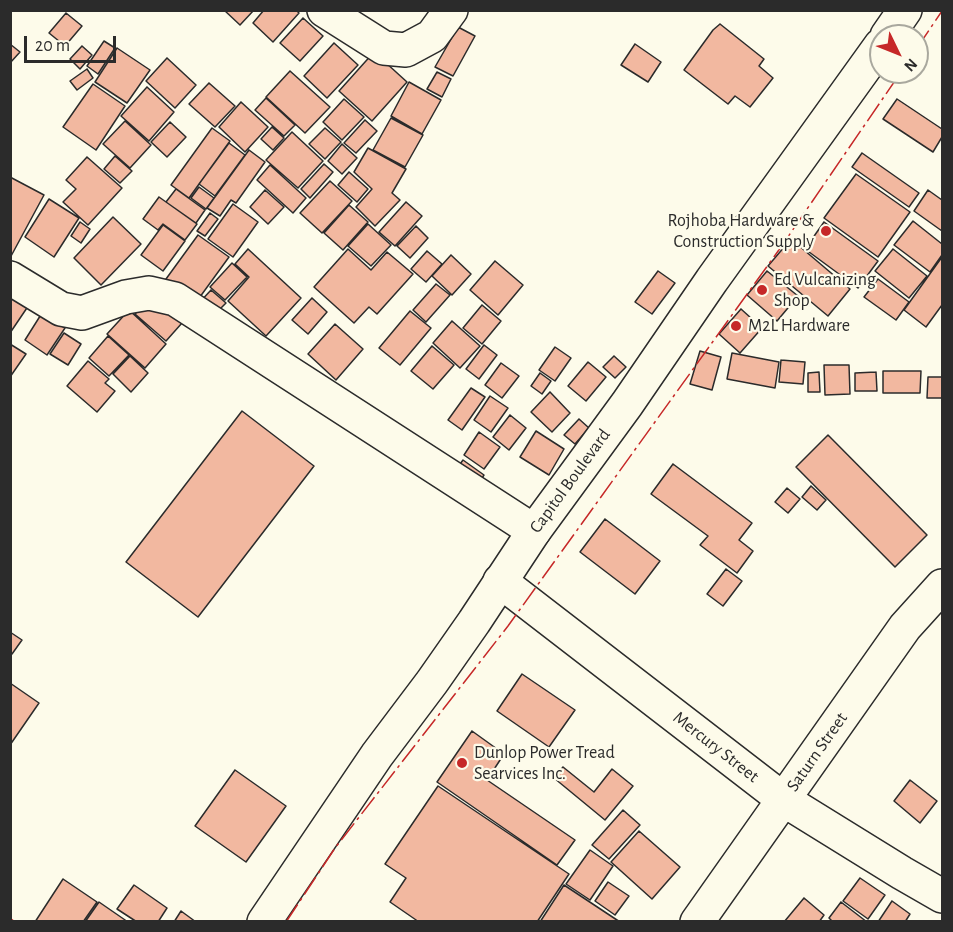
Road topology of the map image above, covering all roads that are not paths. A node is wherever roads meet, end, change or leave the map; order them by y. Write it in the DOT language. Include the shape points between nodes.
graph roads {
  1 [pos="324,10"];
  2 [pos="452,10"];
  3 [pos="905,10"];
  4 [pos="895,24"];
  5 [pos="869,62"];
  6 [pos="10,278"];
  7 [pos="534,531"];
  8 [pos="500,581"];
  9 [pos="942,586"];
  10 [pos="783,800"];
  11 [pos="942,896"];
  12 [pos="264,921"];
  13 [pos="697,921"];
  1 -- 2 [label="street" via="384,48 406,50 432,36"];
  3 -- 4 [label="street"];
  5 -- 7 [label="street, Capitol Boulevard"];
  6 -- 7 [label="street" via="61,309 82,313 149,293 176,299"];
  7 -- 8 [label="street, Capitol Boulevard"];
  8 -- 10 [label="street, Mercury Street"];
  8 -- 12 [label="street, Capitol Boulevard"];
  9 -- 10 [label="street, Saturn Street" via="905,627"];
  10 -- 11 [label="street, Mercury Street"];
  10 -- 13 [label="street, Saturn Street"];
}
